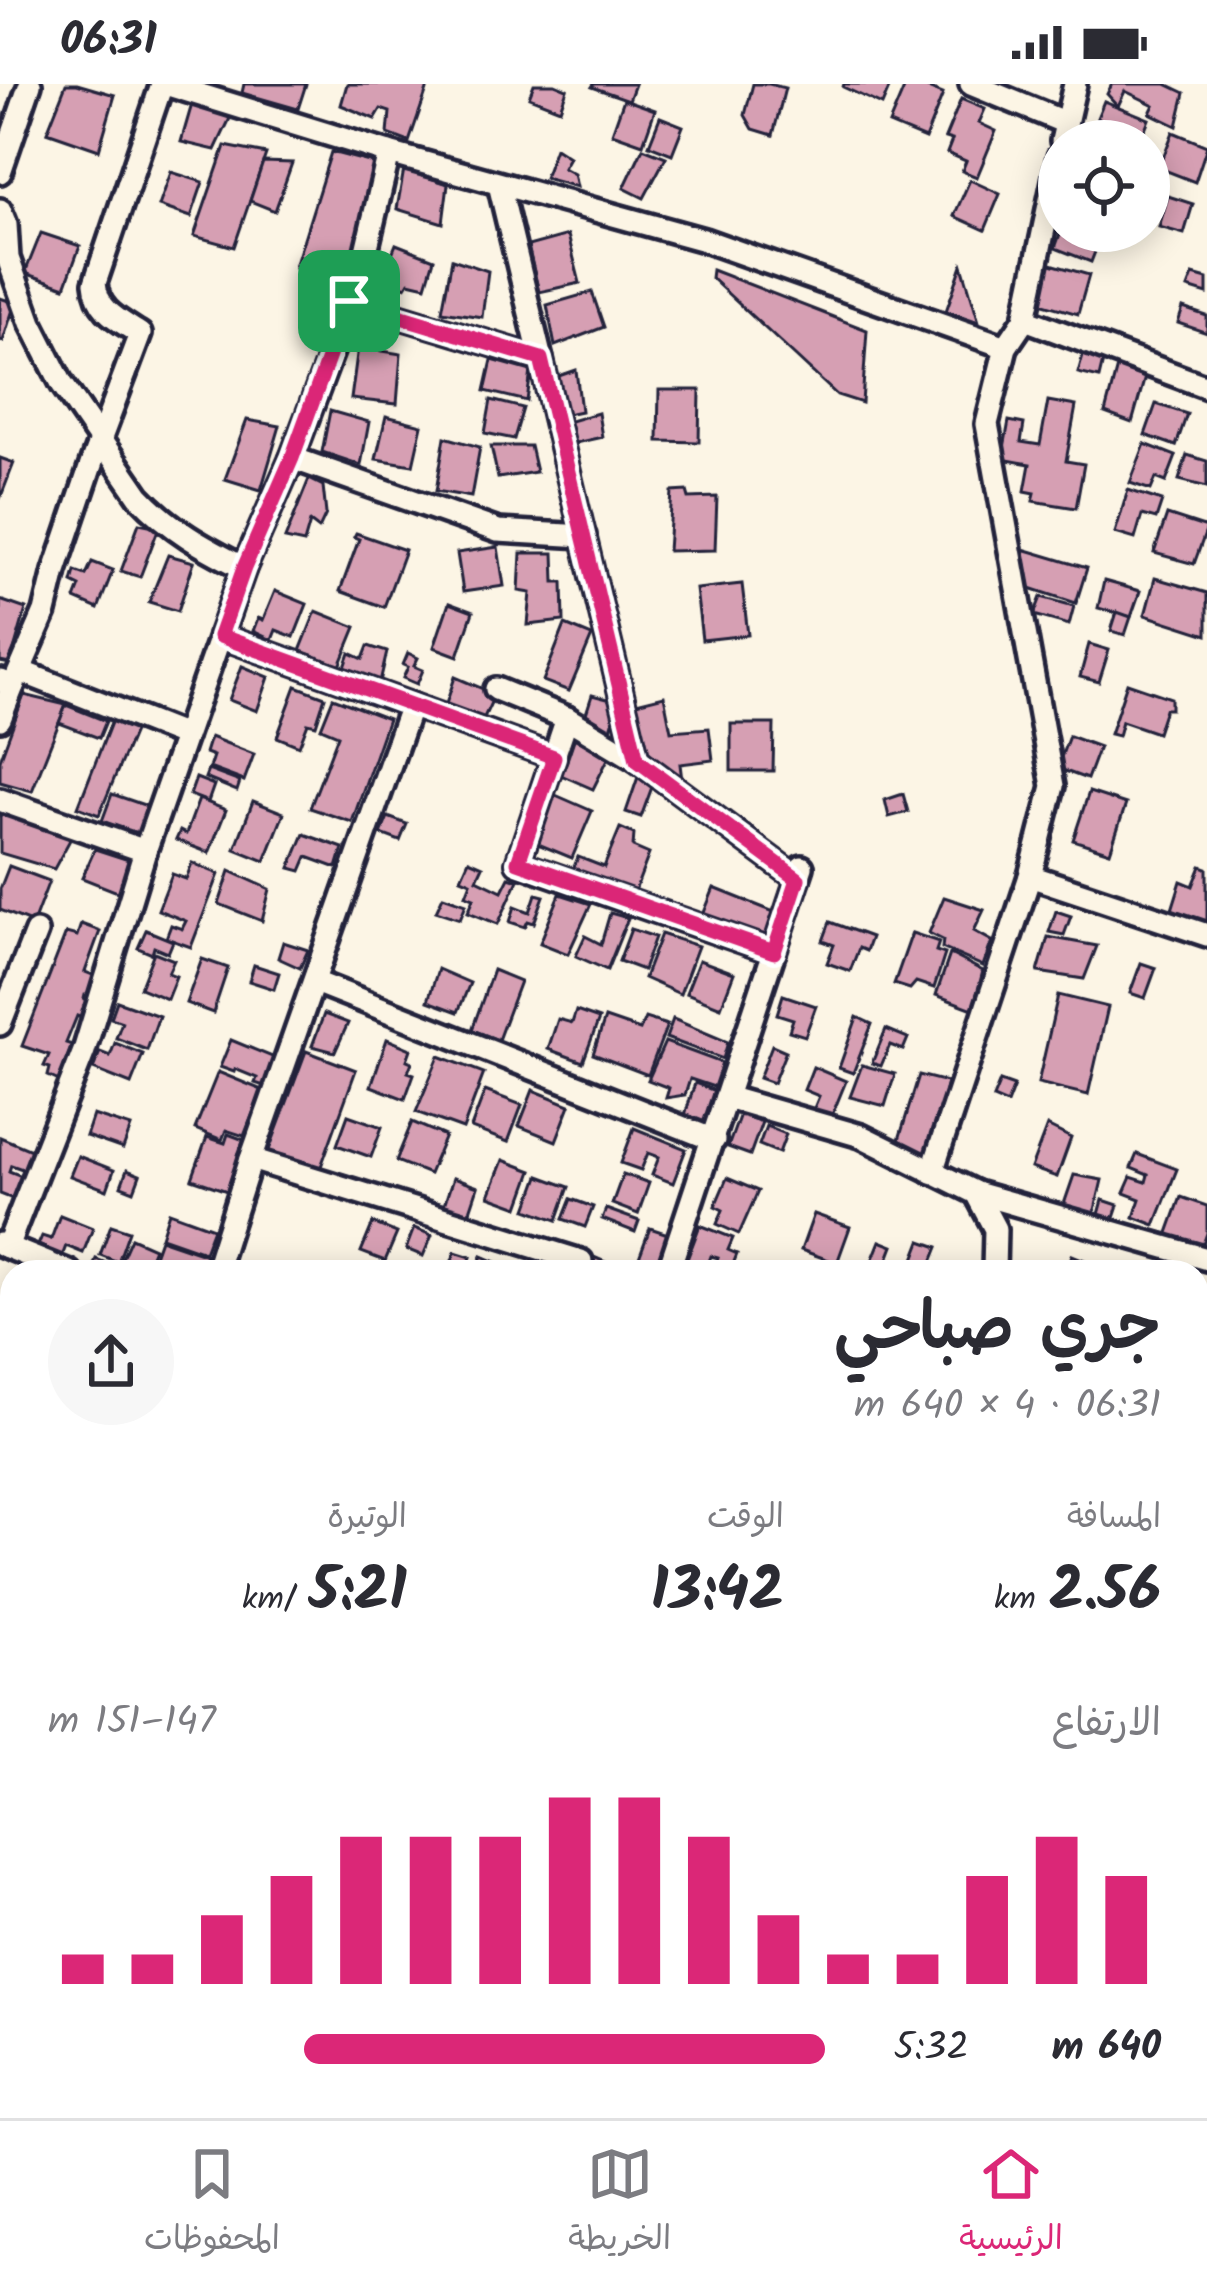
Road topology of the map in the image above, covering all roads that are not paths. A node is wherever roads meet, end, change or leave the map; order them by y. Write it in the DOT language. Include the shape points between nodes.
graph roads {
  1 [pos="30,84"];
  2 [pos="164,84"];
  3 [pos="971,84"];
  4 [pos="1073,88"];
  5 [pos="1041,120"];
  6 [pos="1066,120"];
  7 [pos="388,153"];
  8 [pos="0,172"];
  9 [pos="500,184"];
  10 [pos="0,210"];
  11 [pos="1039,252"];
  12 [pos="349,301"];
  13 [pos="1025,319"];
  14 [pos="1006,347"];
  15 [pos="541,359"];
  16 [pos="1207,387"];
  17 [pos="100,438"];
  18 [pos="292,458"];
  19 [pos="584,536"];
  20 [pos="244,568"];
  21 [pos="220,636"];
  22 [pos="11,679"];
  23 [pos="496,689"];
  24 [pos="411,705"];
  25 [pos="567,718"];
  26 [pos="0,719"];
  27 [pos="185,736"];
  28 [pos="554,757"];
  29 [pos="637,760"];
  30 [pos="0,800"];
  31 [pos="145,851"];
  32 [pos="1030,876"];
  33 [pos="36,932"];
  34 [pos="1207,934"];
  35 [pos="774,952"];
  36 [pos="315,982"];
  37 [pos="0,1024"];
  38 [pos="726,1097"];
  39 [pos="714,1140"];
  40 [pos="251,1159"];
  41 [pos="932,1172"];
  42 [pos="976,1193"];
  43 [pos="3,1245"];
  44 [pos="1207,1259"];
  45 [pos="40,1260"];
  46 [pos="219,1260"];
  47 [pos="578,1260"];
  48 [pos="672,1260"];
  49 [pos="994,1260"];
  1 -- 8 [label="street"];
  2 -- 7 [label="street"];
  2 -- 17 [label="street" via="95,283 98,302 140,334"];
  3 -- 5 [label="street"];
  4 -- 6 [label="street"];
  7 -- 9 [label="street"];
  7 -- 12 [label="street"];
  9 -- 14 [label="street" via="704,240"];
  9 -- 15 [label="street"];
  10 -- 17 [label="street" via="26,310"];
  11 -- 13 [label="street"];
  12 -- 15 [label="street"];
  12 -- 18 [label="street"];
  13 -- 14 [label="street"];
  13 -- 16 [label="street"];
  14 -- 32 [label="street" via="987,424 1053,786"];
  15 -- 19 [label="street"];
  17 -- 20 [label="street" via="165,522"];
  17 -- 22 [label="street" via="45,611"];
  18 -- 19 [label="street" via="498,530"];
  18 -- 20 [label="street"];
  19 -- 29 [label="street"];
  20 -- 21 [label="street"];
  21 -- 24 [label="street"];
  21 -- 27 [label="street"];
  22 -- 26 [label="street"];
  22 -- 27 [label="street"];
  23 -- 25 [label="street"];
  24 -- 28 [label="street"];
  24 -- 36 [label="street"];
  25 -- 28 [label="street"];
  25 -- 29 [label="street"];
  27 -- 31 [label="street"];
  28 -- 35 [label="street" via="518,862"];
  29 -- 35 [label="street" via="800,873"];
  30 -- 31 [label="street"];
  31 -- 43 [label="street" via="84,1051"];
  32 -- 34 [label="street"];
  32 -- 41 [label="street"];
  33 -- 37 [label="street"];
  35 -- 38 [label="street"];
  36 -- 39 [label="street"];
  36 -- 40 [label="street"];
  38 -- 39 [label="street"];
  38 -- 41 [label="street" via="861,1136"];
  39 -- 48 [label="street"];
  40 -- 46 [label="street"];
  40 -- 47 [label="street"];
  41 -- 42 [label="street"];
  42 -- 44 [label="street"];
  42 -- 49 [label="street" via="995,1229"];
  43 -- 45 [label="street"];
}
